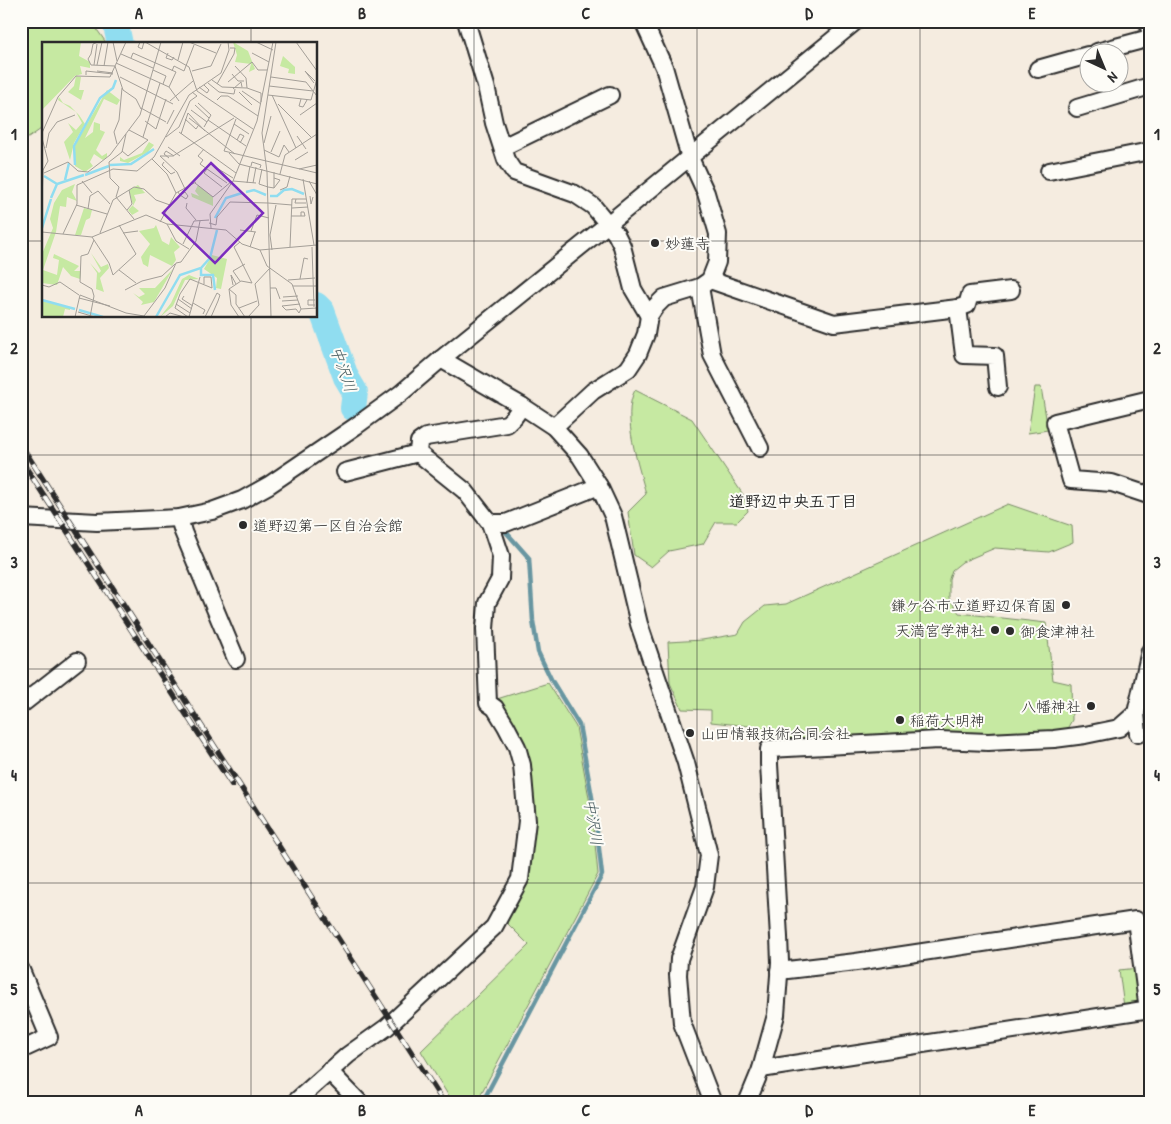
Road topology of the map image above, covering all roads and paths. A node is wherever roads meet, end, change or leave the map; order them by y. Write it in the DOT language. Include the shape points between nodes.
graph roads {
  1 [pos="466,21"];
  2 [pos="642,21"];
  3 [pos="856,21"];
  4 [pos="1148,21"];
  5 [pos="1150,31"];
  6 [pos="1150,38"];
  7 [pos="1128,44"];
  8 [pos="1078,58"];
  9 [pos="1038,69"];
  10 [pos="1150,86"];
  11 [pos="610,94"];
  12 [pos="1077,108"];
  13 [pos="503,147"];
  14 [pos="1150,151"];
  15 [pos="690,158"];
  16 [pos="1049,171"];
  17 [pos="608,224"];
  18 [pos="705,283"];
  19 [pos="1011,290"];
  20 [pos="958,308"];
  21 [pos="650,316"];
  22 [pos="441,359"];
  23 [pos="998,387"];
  24 [pos="1150,399"];
  25 [pos="522,406"];
  26 [pos="554,428"];
  27 [pos="760,448"];
  28 [pos="418,454"];
  29 [pos="345,472"];
  30 [pos="599,486"];
  31 [pos="1150,491"];
  32 [pos="21,518"];
  33 [pos="179,518"];
  34 [pos="490,523"];
  35 [pos="1150,651"];
  36 [pos="236,659"];
  37 [pos="77,661"];
  38 [pos="21,705"];
  39 [pos="1136,713"];
  40 [pos="1138,734"];
  41 [pos="21,970"];
  42 [pos="779,971"];
  43 [pos="1149,1010"];
  44 [pos="21,1050"];
  45 [pos="761,1069"];
  46 [pos="329,1071"];
  47 [pos="294,1103"];
  48 [pos="360,1103"];
  49 [pos="713,1103"];
  50 [pos="748,1103"];
  1 -- 13 [label="street"];
  2 -- 15 [label="street" via="664,67"];
  3 -- 15 [label="street"];
  4 -- 5 [label="street"];
  6 -- 7 [label="street"];
  8 -- 9 [label="street"];
  10 -- 12 [label="street"];
  11 -- 13 [label="street"];
  13 -- 17 [label="street" via="514,172 575,194 593,206"];
  14 -- 16 [label="street"];
  15 -- 17 [label="street"];
  15 -- 18 [label="street" via="706,194 718,234 717,262"];
  17 -- 21 [label="street" via="622,246 633,289"];
  17 -- 22 [label="street"];
  18 -- 20 [label="street" via="834,323"];
  18 -- 21 [label="street" via="664,298"];
  18 -- 27 [label="street" via="712,355"];
  19 -- 20 [label="street" via="970,295 967,305"];
  20 -- 23 [label="street" via="964,355 999,356"];
  21 -- 26 [label="street" via="638,354 628,369 593,391"];
  22 -- 25 [label="street"];
  22 -- 33 [label="street" via="400,394 269,485 242,500"];
  24 -- 31 [label="street" via="1056,422 1071,480 1112,483 1148,495"];
  25 -- 26 [label="street"];
  25 -- 28 [label="street" via="507,424 426,437 419,442"];
  26 -- 30 [label="street" via="580,456"];
  28 -- 29 [label="street"];
  28 -- 34 [label="street" via="465,491"];
  30 -- 34 [label="street" via="506,523"];
  30 -- 49 [label="street" via="613,516 639,624 686,763 709,854 705,886 679,959 678,975 682,1023"];
  32 -- 33 [label="street" via="97,522"];
  33 -- 36 [label="street"];
  34 -- 46 [label="street" via="501,556 500,579 486,603 488,703 506,726 522,765 527,822 520,880 494,927 387,1027"];
  35 -- 39 [label="street"];
  37 -- 38 [label="street"];
  39 -- 40 [label="street"];
  39 -- 42 [label="street" via="1119,728 1085,735 988,742 939,740 770,749"];
  41 -- 44 [label="street" via="48,1037"];
  42 -- 43 [label="street" via="1136,920"];
  42 -- 45 [label="street" via="776,1015"];
  43 -- 45 [label="street"];
  45 -- 50 [label="street"];
  46 -- 47 [label="street"];
  46 -- 48 [label="street"];
}
